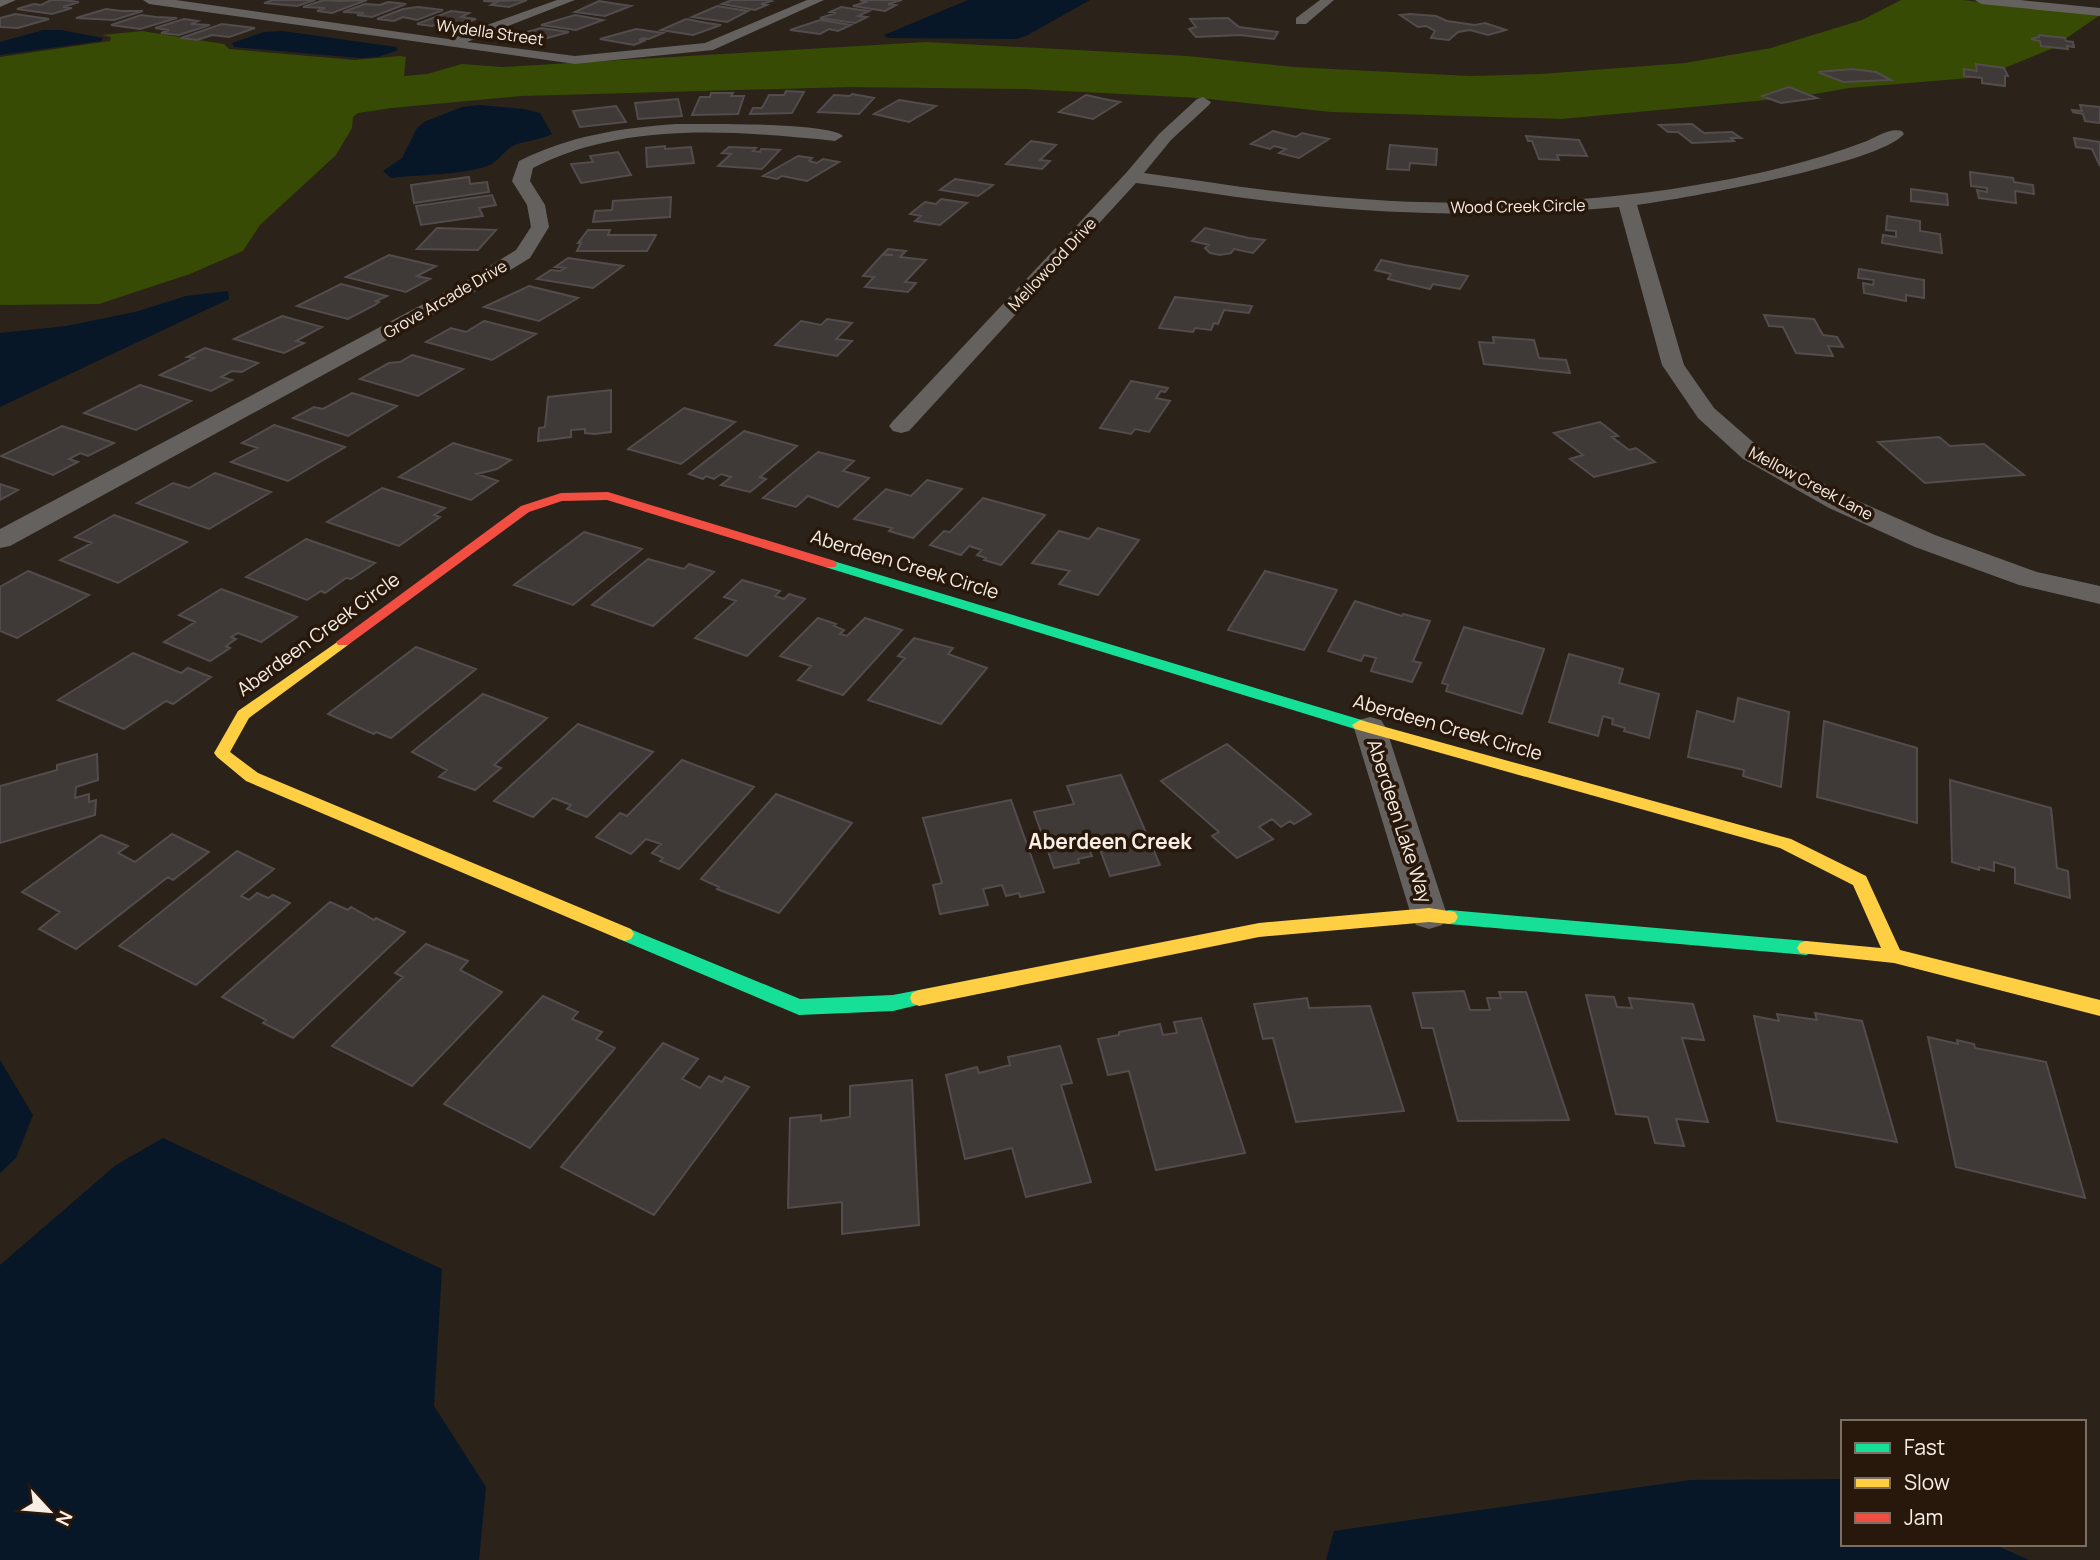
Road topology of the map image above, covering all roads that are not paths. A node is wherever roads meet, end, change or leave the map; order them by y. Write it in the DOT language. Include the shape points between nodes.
graph roads {
  1 [pos="10,0"];
  2 [pos="149,0"];
  3 [pos="569,0"];
  4 [pos="818,0"];
  5 [pos="1328,0"];
  6 [pos="1981,0"];
  7 [pos="0,3"];
  8 [pos="2100,12"];
  9 [pos="1301,21"];
  10 [pos="449,44"];
  11 [pos="1203,102"];
  12 [pos="1896,134"];
  13 [pos="835,136"];
  14 [pos="1132,177"];
  15 [pos="1627,203"];
  16 [pos="901,426"];
  17 [pos="0,540"];
  18 [pos="2100,595"];
  19 [pos="1370,728"];
  20 [pos="1429,915"];
  21 [pos="1894,956"];
  22 [pos="2100,1008"];
  1 -- 7 [label="street"];
  2 -- 10 [label="street, Wydella Street"];
  3 -- 10 [label="street"];
  4 -- 10 [label="street, Wydella Street" via="728,41 687,51 575,60"];
  5 -- 9 [label="street"];
  6 -- 8 [label="street"];
  11 -- 14 [label="street, Mellowood Drive" via="1165,137"];
  12 -- 15 [label="street, Wood Creek Circle" via="1874,145 1762,177"];
  13 -- 17 [label="street, Grove Arcade Drive" via="719,128 627,134 542,153 525,165 521,181 536,205 540,227 523,254"];
  14 -- 15 [label="street, Wood Creek Circle" via="1326,202 1455,208"];
  14 -- 16 [label="street, Mellowood Drive"];
  15 -- 18 [label="street, Mellow Creek Lane" via="1673,365 1706,412 1752,454 1839,502 1925,541 2029,579"];
  19 -- 20 [label="street, Aberdeen Lake Way"];
  19 -- 20 [label="street, Aberdeen Creek Circle" via="596,496 561,497 525,509 243,715 222,752 252,777 799,1007 892,1003 1259,930"];
  19 -- 21 [label="street, Aberdeen Creek Circle" via="1785,843 1860,881"];
  20 -- 21 [label="street, Aberdeen Creek Circle"];
  21 -- 22 [label="street, Aberdeen Creek Circle"];
}
